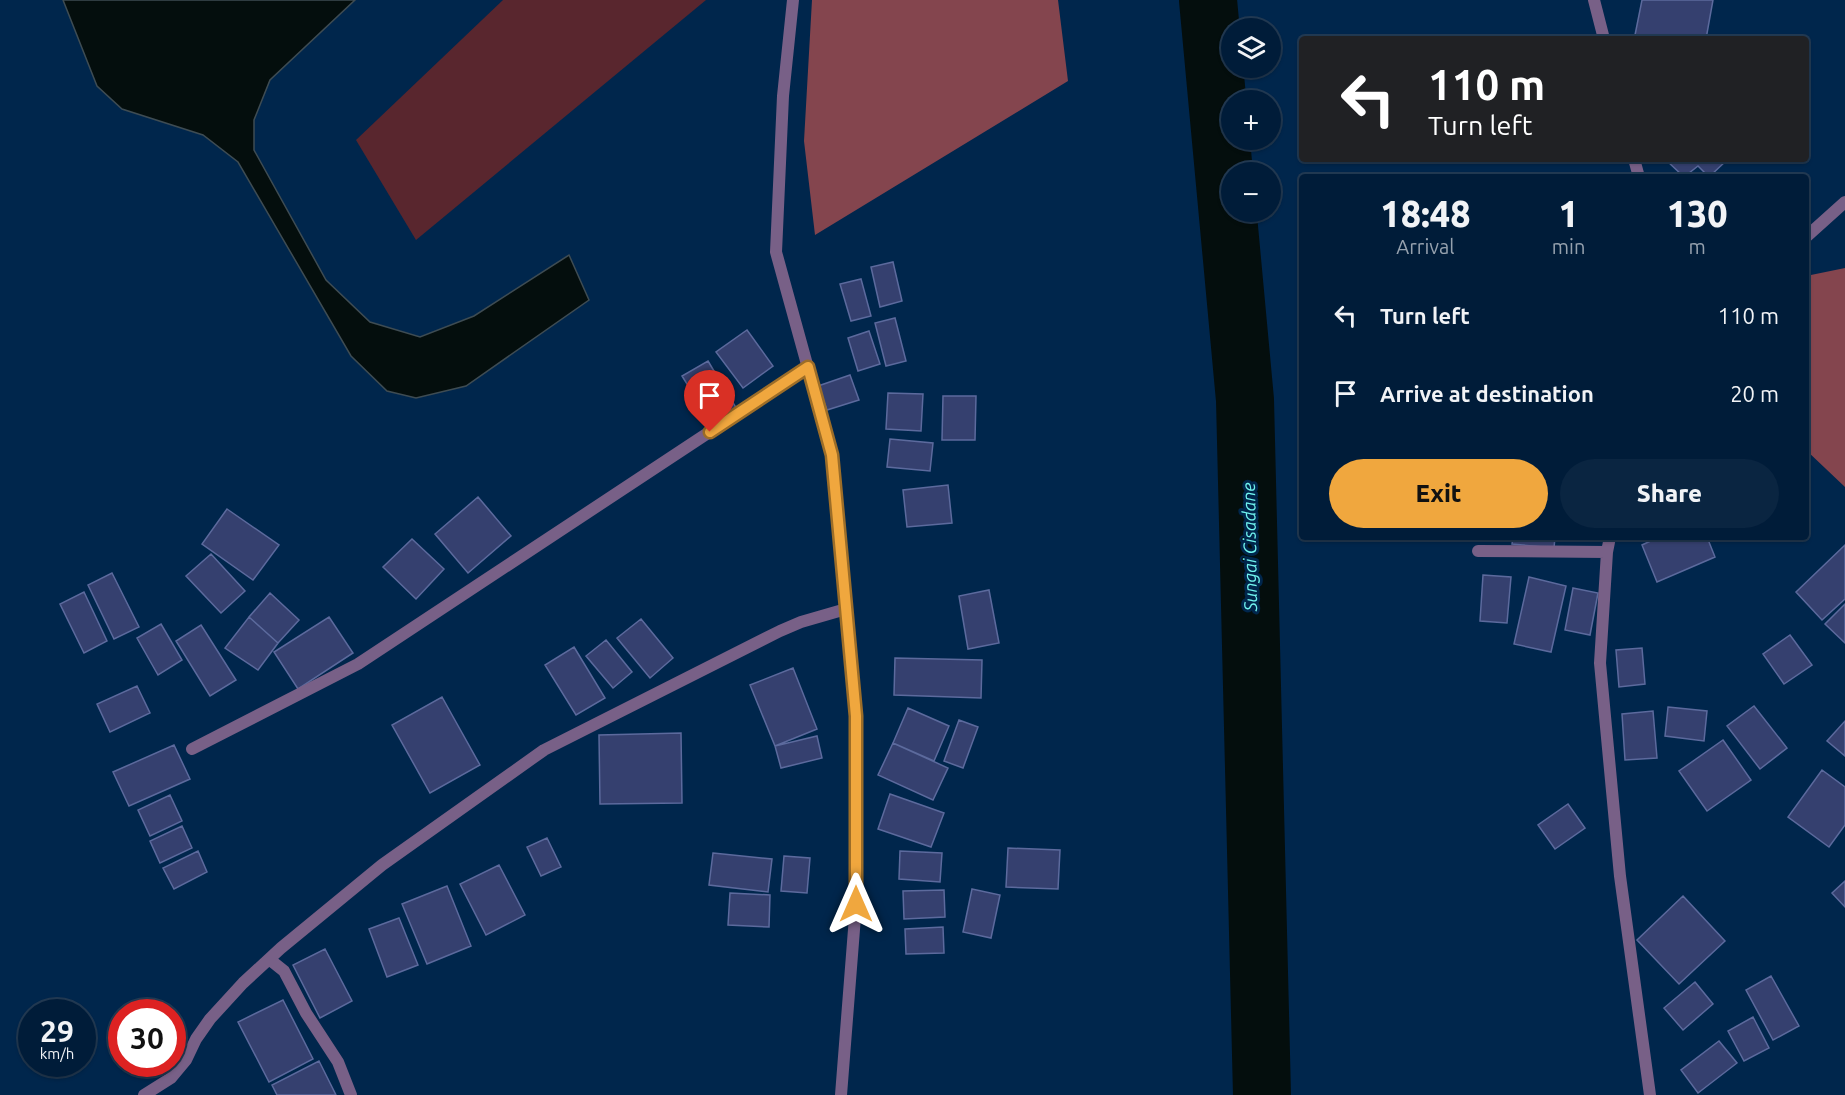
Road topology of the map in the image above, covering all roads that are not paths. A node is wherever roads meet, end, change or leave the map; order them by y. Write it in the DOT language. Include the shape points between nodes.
graph roads {
  1 [pos="793,0"];
  2 [pos="1594,0"];
  3 [pos="1603,36"];
  4 [pos="1845,202"];
  5 [pos="1809,234"];
  6 [pos="808,367"];
  7 [pos="1609,540"];
  8 [pos="1478,552"];
  9 [pos="1607,552"];
  10 [pos="846,609"];
  11 [pos="192,749"];
  12 [pos="269,958"];
  13 [pos="144,1095"];
  14 [pos="351,1095"];
  15 [pos="841,1095"];
  16 [pos="1650,1095"];
  1 -- 6 [label="street" via="783,96 776,252"];
  2 -- 3 [label="street"];
  4 -- 5 [label="street"];
  6 -- 10 [label="street" via="832,455"];
  6 -- 11 [label="street" via="358,664"];
  7 -- 9 [label="street"];
  8 -- 9 [label="street"];
  9 -- 16 [label="street" via="1600,663 1620,876"];
  10 -- 12 [label="street" via="780,631 544,750 382,865"];
  10 -- 15 [label="street" via="856,716 856,904"];
  12 -- 13 [label="street" via="210,1019 171,1078"];
  12 -- 14 [label="street" via="284,971 338,1062"];
}
